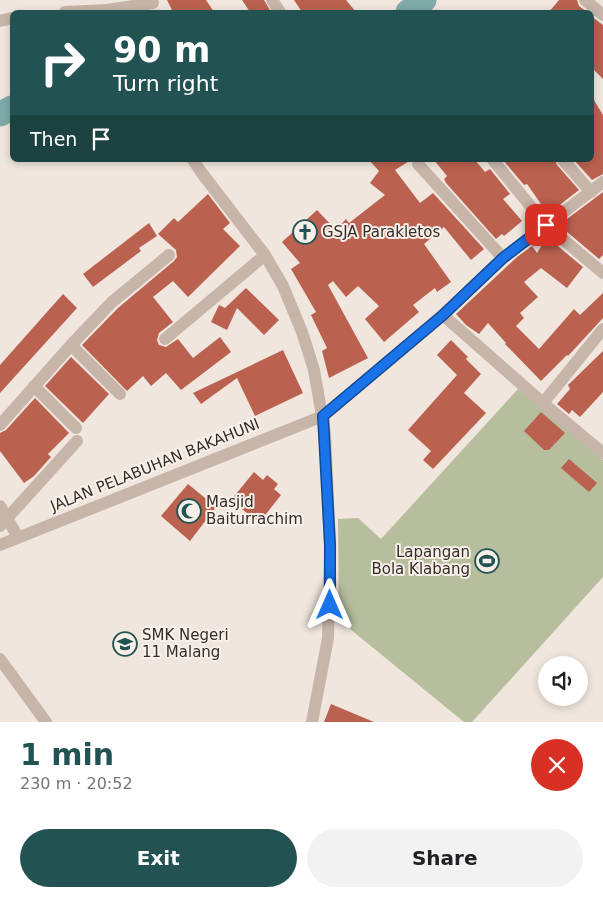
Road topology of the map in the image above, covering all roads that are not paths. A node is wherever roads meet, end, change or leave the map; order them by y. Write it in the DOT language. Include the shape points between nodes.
graph roads {
  1 [pos="585,0"];
  2 [pos="153,5"];
  3 [pos="107,10"];
  4 [pos="603,15"];
  5 [pos="194,162"];
  6 [pos="495,162"];
  7 [pos="565,162"];
  8 [pos="418,164"];
  9 [pos="603,182"];
  10 [pos="591,192"];
  11 [pos="546,225"];
  12 [pos="169,255"];
  13 [pos="265,255"];
  14 [pos="503,258"];
  15 [pos="603,274"];
  16 [pos="443,315"];
  17 [pos="603,329"];
  18 [pos="164,339"];
  19 [pos="71,345"];
  20 [pos="34,386"];
  21 [pos="120,394"];
  22 [pos="543,403"];
  23 [pos="323,416"];
  24 [pos="0,425"];
  25 [pos="76,428"];
  26 [pos="77,442"];
  27 [pos="603,453"];
  28 [pos="0,506"];
  29 [pos="4,522"];
  30 [pos="18,537"];
  31 [pos="0,544"];
  32 [pos="0,659"];
  33 [pos="46,722"];
  34 [pos="312,722"];
  1 -- 4 [label="street"];
  2 -- 3 [label="street"];
  5 -- 13 [label="street"];
  6 -- 11 [label="street"];
  7 -- 10 [label="street"];
  8 -- 14 [label="street"];
  9 -- 10 [label="street, JALAN PELABUHAN BAKAHUNI"];
  10 -- 11 [label="street, JALAN PELABUHAN BAKAHUNI"];
  11 -- 14 [label="street, JALAN PELABUHAN BAKAHUNI"];
  11 -- 15 [label="street"];
  12 -- 19 [label="street" via="112,302"];
  13 -- 18 [label="street"];
  13 -- 23 [label="street" via="283,286 302,332"];
  14 -- 16 [label="street, JALAN PELABUHAN BAKAHUNI"];
  16 -- 22 [label="street"];
  16 -- 23 [label="street, JALAN PELABUHAN BAKAHUNI"];
  17 -- 22 [label="street"];
  19 -- 20 [label="street"];
  19 -- 21 [label="street"];
  20 -- 24 [label="street"];
  20 -- 25 [label="street"];
  22 -- 27 [label="street"];
  23 -- 30 [label="street, JALAN PELABUHAN BAKAHUNI"];
  23 -- 34 [label="street" via="330,605 328,638"];
  26 -- 29 [label="street"];
  28 -- 29 [label="street"];
  29 -- 30 [label="street"];
  30 -- 31 [label="street, JALAN PELABUHAN BAKAHUNI"];
  32 -- 33 [label="street"];
}
